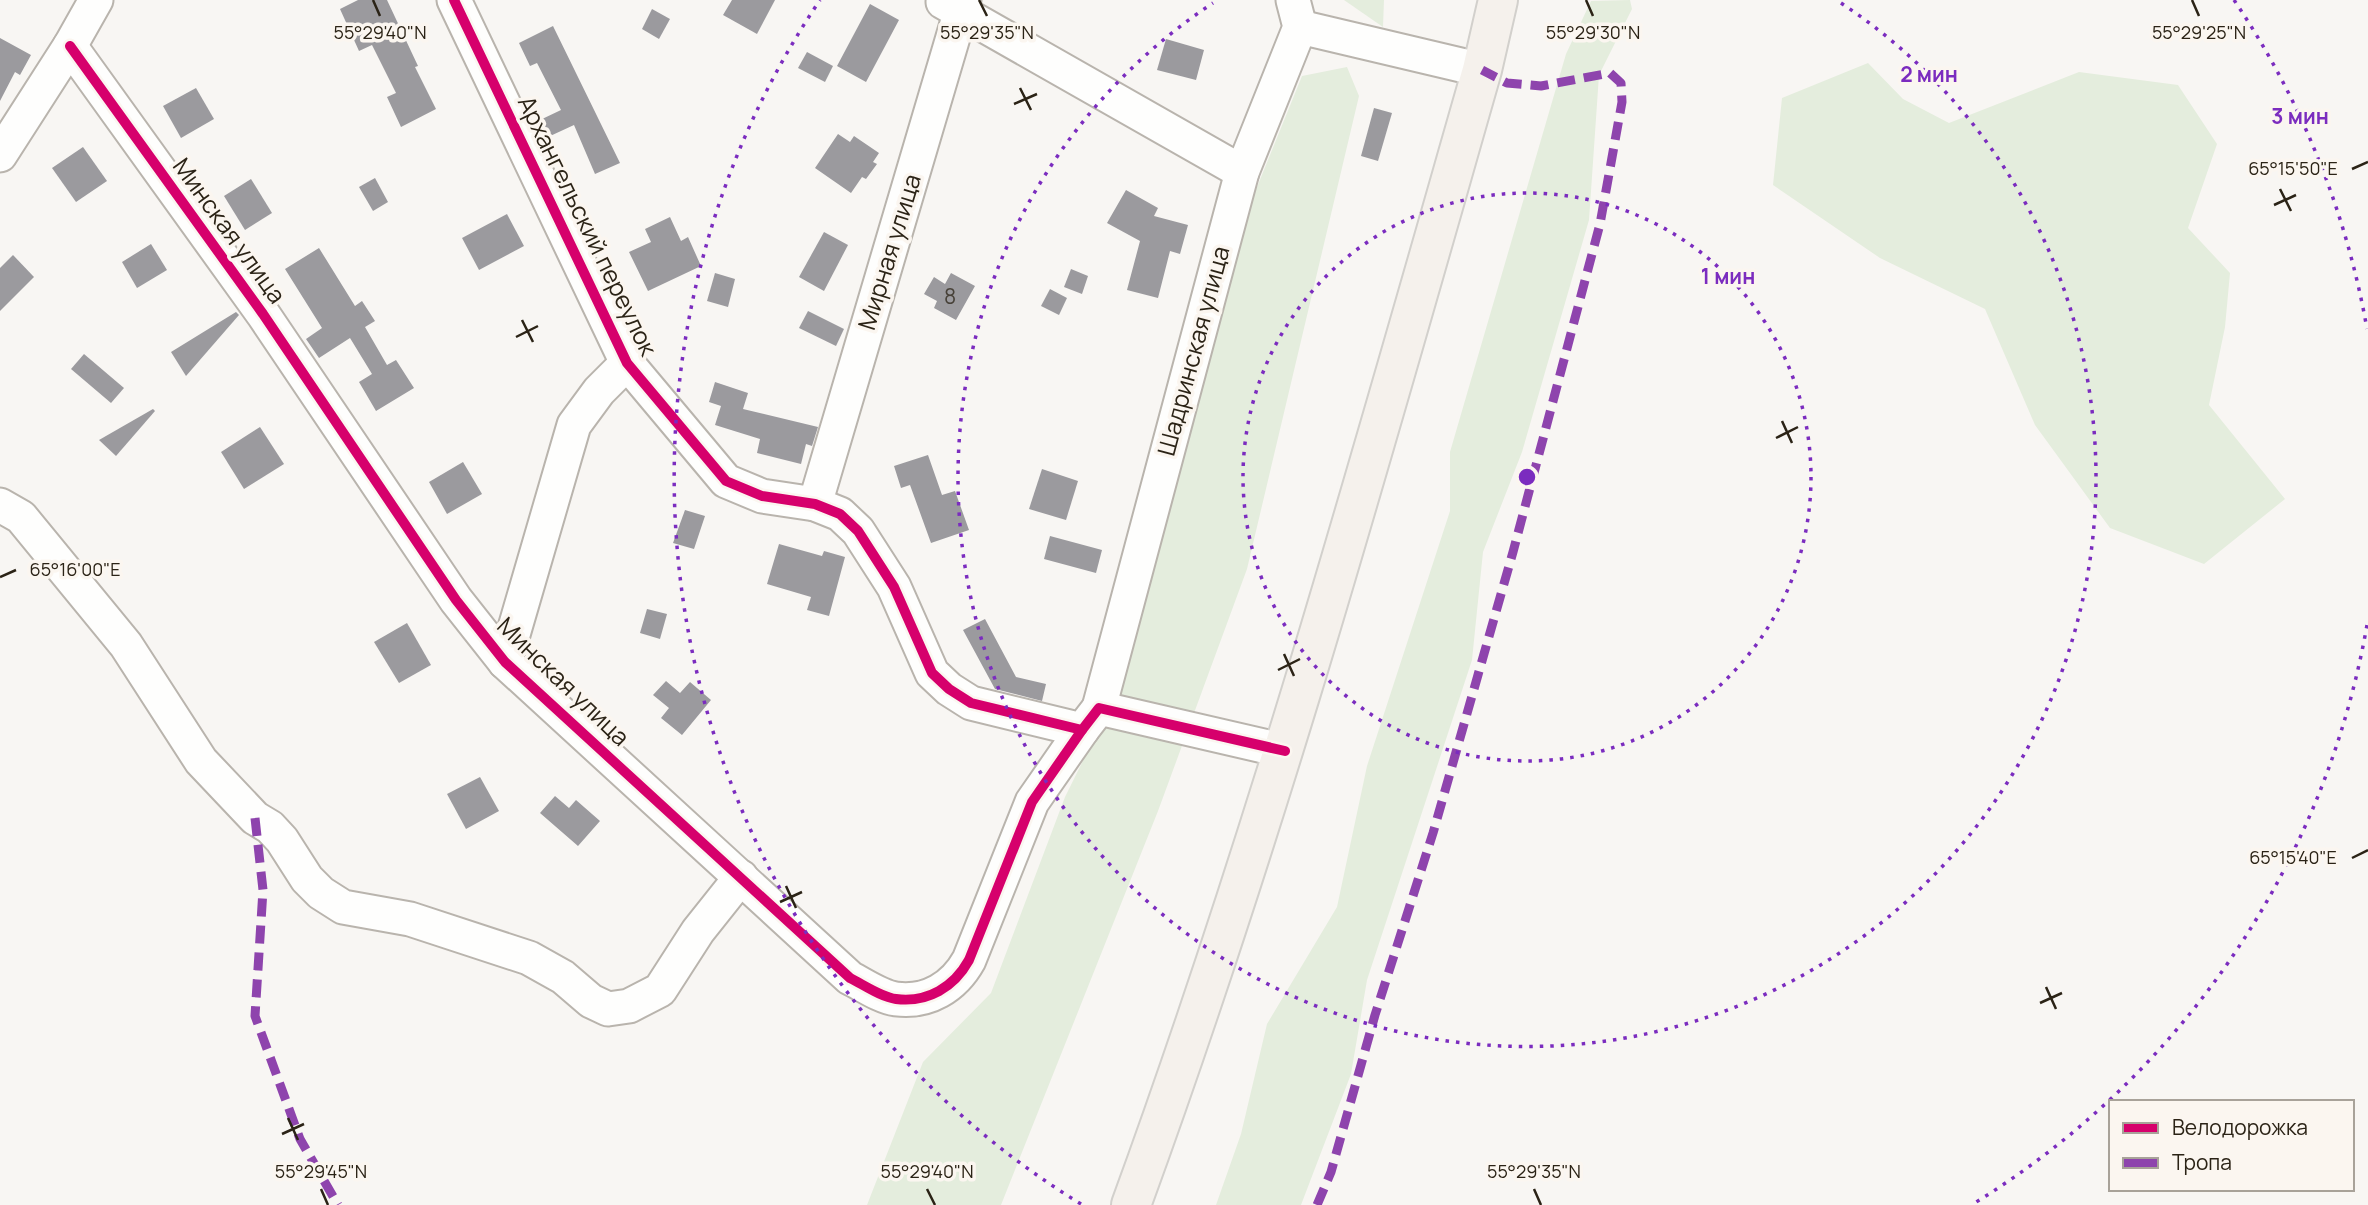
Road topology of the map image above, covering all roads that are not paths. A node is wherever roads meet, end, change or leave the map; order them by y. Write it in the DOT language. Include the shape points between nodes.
graph roads {
  1 [pos="96,0"];
  2 [pos="454,0"];
  3 [pos="1498,0"];
  4 [pos="955,4"];
  5 [pos="1297,14"];
  6 [pos="70,46"];
  7 [pos="1482,70"];
  8 [pos="0,155"];
  9 [pos="1242,172"];
  10 [pos="627,363"];
  11 [pos="815,504"];
  12 [pos="0,505"];
  13 [pos="505,662"];
  14 [pos="1090,719"];
  15 [pos="1285,751"];
  16 [pos="741,877"];
  17 [pos="1131,1205"];
  1 -- 6 [label="street"];
  2 -- 10 [label="street, Архангельский переулок"];
  3 -- 7 [label="main road"];
  4 -- 9 [label="street"];
  4 -- 11 [label="street, Мирная улица"];
  5 -- 7 [label="street"];
  5 -- 9 [label="street, Шадринская улица"];
  6 -- 8 [label="street"];
  6 -- 13 [label="street, Минская улица" via="263,314 456,600"];
  7 -- 15 [label="main road"];
  9 -- 14 [label="street, Шадринская улица"];
  10 -- 11 [label="street, Архангельский переулок" via="726,481 762,496"];
  10 -- 13 [label="street" via="574,425"];
  11 -- 14 [label="street, Архангельский переулок" via="840,514 858,531 894,587 932,673 949,689 971,703"];
  12 -- 16 [label="street" via="21,517 126,645 201,761 282,840 307,879 343,907 410,919 529,957 608,1009 629,1006 660,990"];
  13 -- 16 [label="street, Минская улица"];
  14 -- 15 [label="street, Архангельский переулок"];
  14 -- 16 [label="street, Минская улица" via="1032,802 970,960 959,978 924,999 894,999 850,978"];
  15 -- 17 [label="main road"];
}
